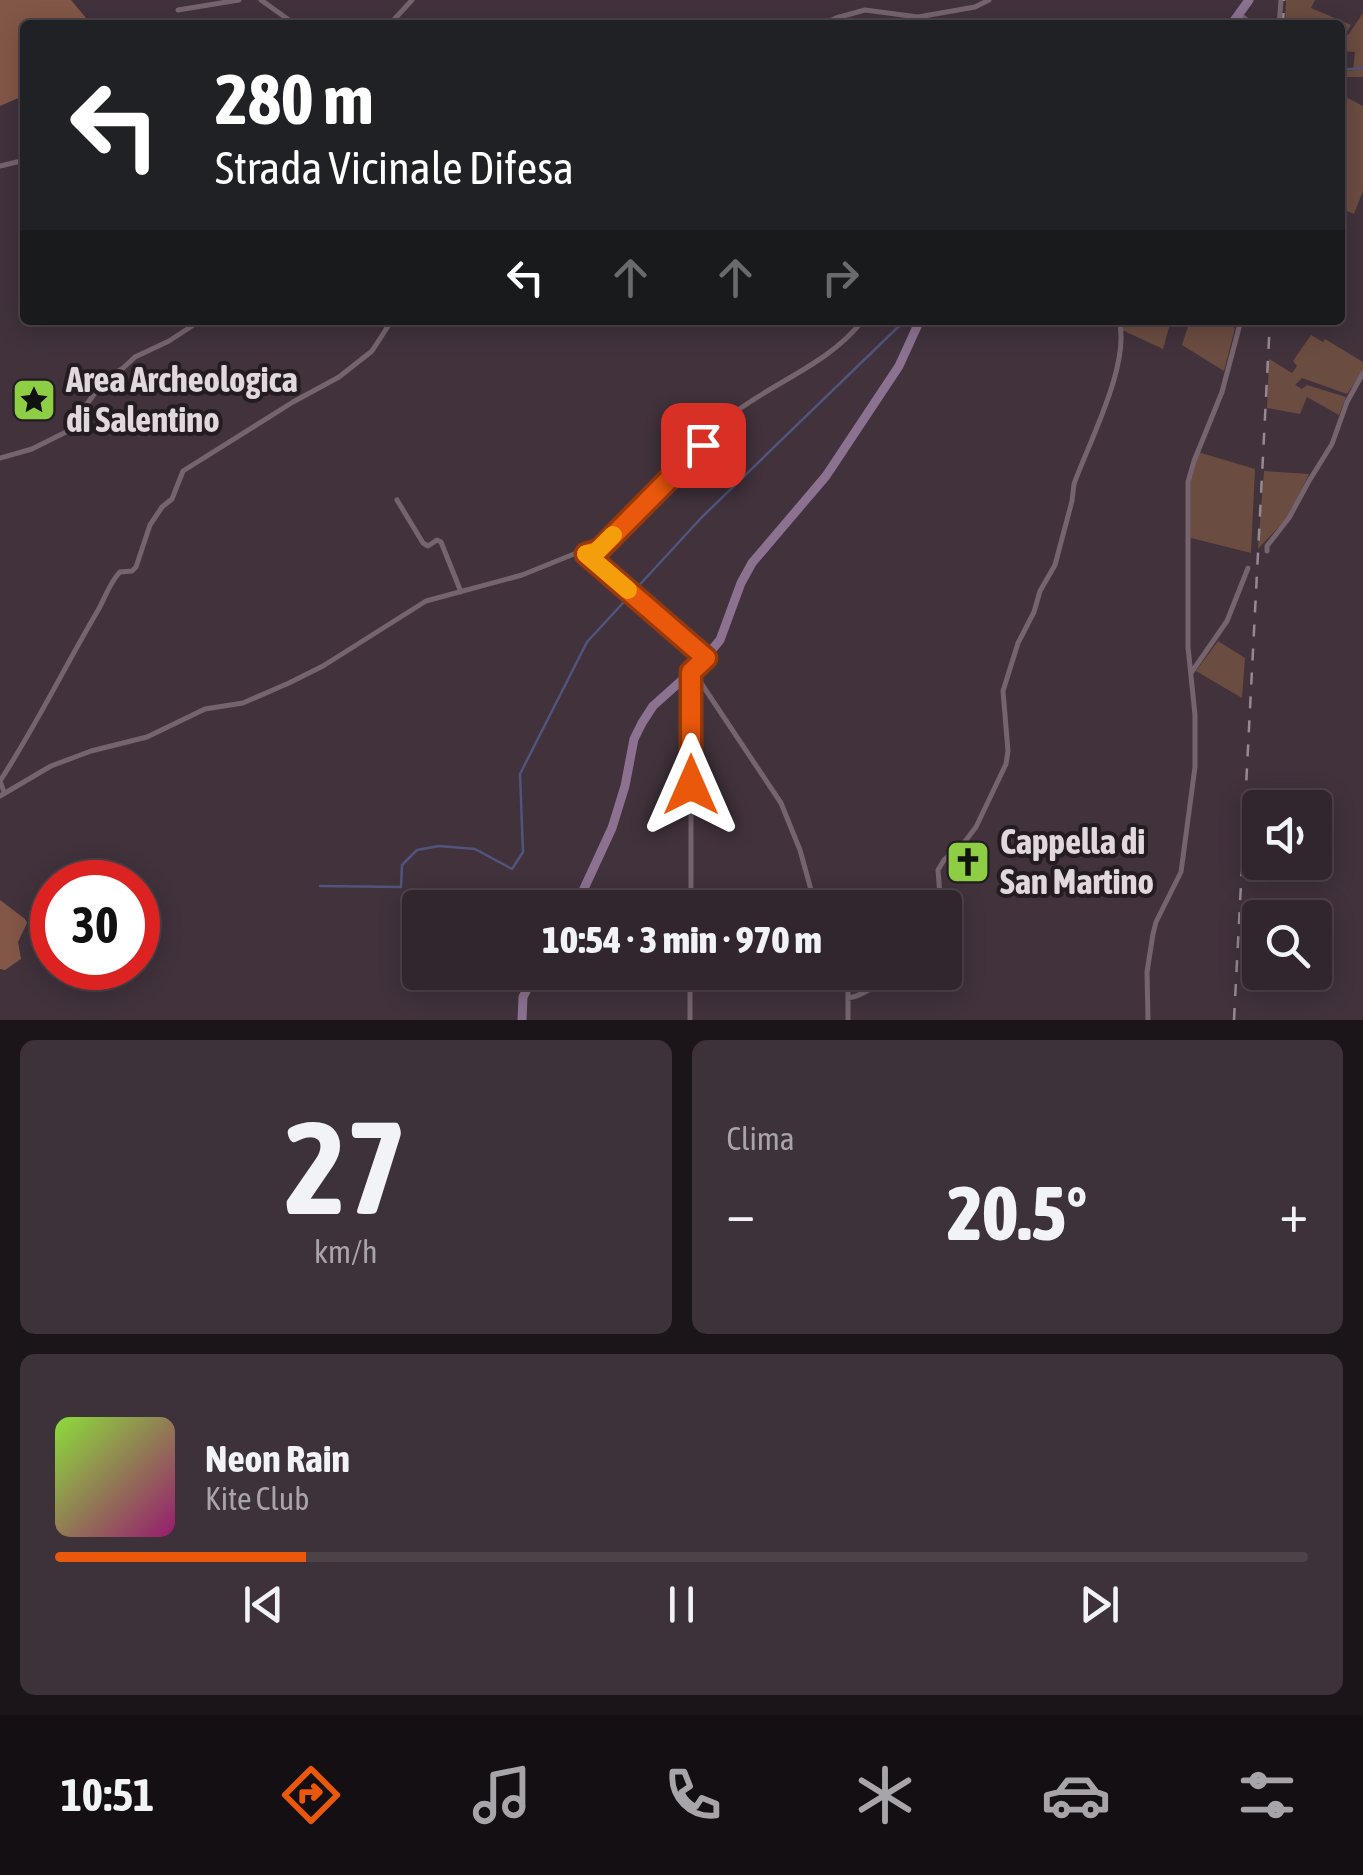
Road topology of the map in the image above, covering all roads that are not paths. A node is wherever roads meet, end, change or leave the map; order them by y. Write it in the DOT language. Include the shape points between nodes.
graph roads {
  1 [pos="239,0"];
  2 [pos="261,0"];
  3 [pos="412,0"];
  4 [pos="989,0"];
  5 [pos="1249,0"];
  6 [pos="178,10"];
  7 [pos="1238,14"];
  8 [pos="289,20"];
  9 [pos="393,20"];
  10 [pos="836,20"];
  11 [pos="1234,20"];
  12 [pos="1246,20"];
  13 [pos="194,325"];
  14 [pos="388,325"];
  15 [pos="858,325"];
  16 [pos="918,325"];
  17 [pos="1120,325"];
  18 [pos="1240,325"];
  19 [pos="1363,373"];
  20 [pos="0,458"];
  21 [pos="398,500"];
  22 [pos="1267,551"];
  23 [pos="586,554"];
  24 [pos="1248,568"];
  25 [pos="461,592"];
  26 [pos="706,658"];
  27 [pos="692,671"];
  28 [pos="1191,672"];
  29 [pos="2,794"];
  30 [pos="583,890"];
  31 [pos="691,890"];
  32 [pos="811,890"];
  33 [pos="940,890"];
  34 [pos="526,990"];
  35 [pos="690,990"];
  36 [pos="847,990"];
  37 [pos="871,990"];
  38 [pos="848,998"];
  39 [pos="522,1020"];
  40 [pos="690,1020"];
  41 [pos="848,1020"];
  42 [pos="1148,1020"];
  1 -- 6 [label="street"];
  2 -- 8 [label="street"];
  3 -- 9 [label="street"];
  4 -- 10 [label="street" via="918,18 865,10"];
  5 -- 7 [label="main road"];
  7 -- 11 [label="main road"];
  7 -- 12 [label="street"];
  13 -- 20 [label="street" via="107,377 66,432"];
  14 -- 29 [label="street" via="368,354 338,376 182,471 172,500 150,525 134,570 112,580 0,781"];
  15 -- 23 [label="street" via="836,348 734,414 599,550"];
  16 -- 26 [label="main road" via="899,366 826,476 752,563"];
  17 -- 33 [label="street" via="1111,389 1074,484 1054,569 1003,690 1006,764 976,827 938,870"];
  18 -- 28 [label="street" via="1188,482"];
  19 -- 22 [label="street" via="1332,444"];
  21 -- 25 [label="street" via="422,543 441,542"];
  23 -- 25 [label="street"];
  23 -- 26 [label="street"];
  24 -- 28 [label="street" via="1227,621"];
  25 -- 29 [label="street" via="420,603 276,690 50,766"];
  26 -- 27 [label="main road"];
  27 -- 30 [label="main road" via="642,722 612,828"];
  27 -- 31 [label="street"];
  27 -- 32 [label="street" via="781,803"];
  28 -- 42 [label="street" via="1195,767 1181,872 1153,934"];
  34 -- 39 [label="main road"];
  35 -- 40 [label="street"];
  36 -- 38 [label="street"];
  37 -- 38 [label="street"];
  38 -- 41 [label="street"];
}
